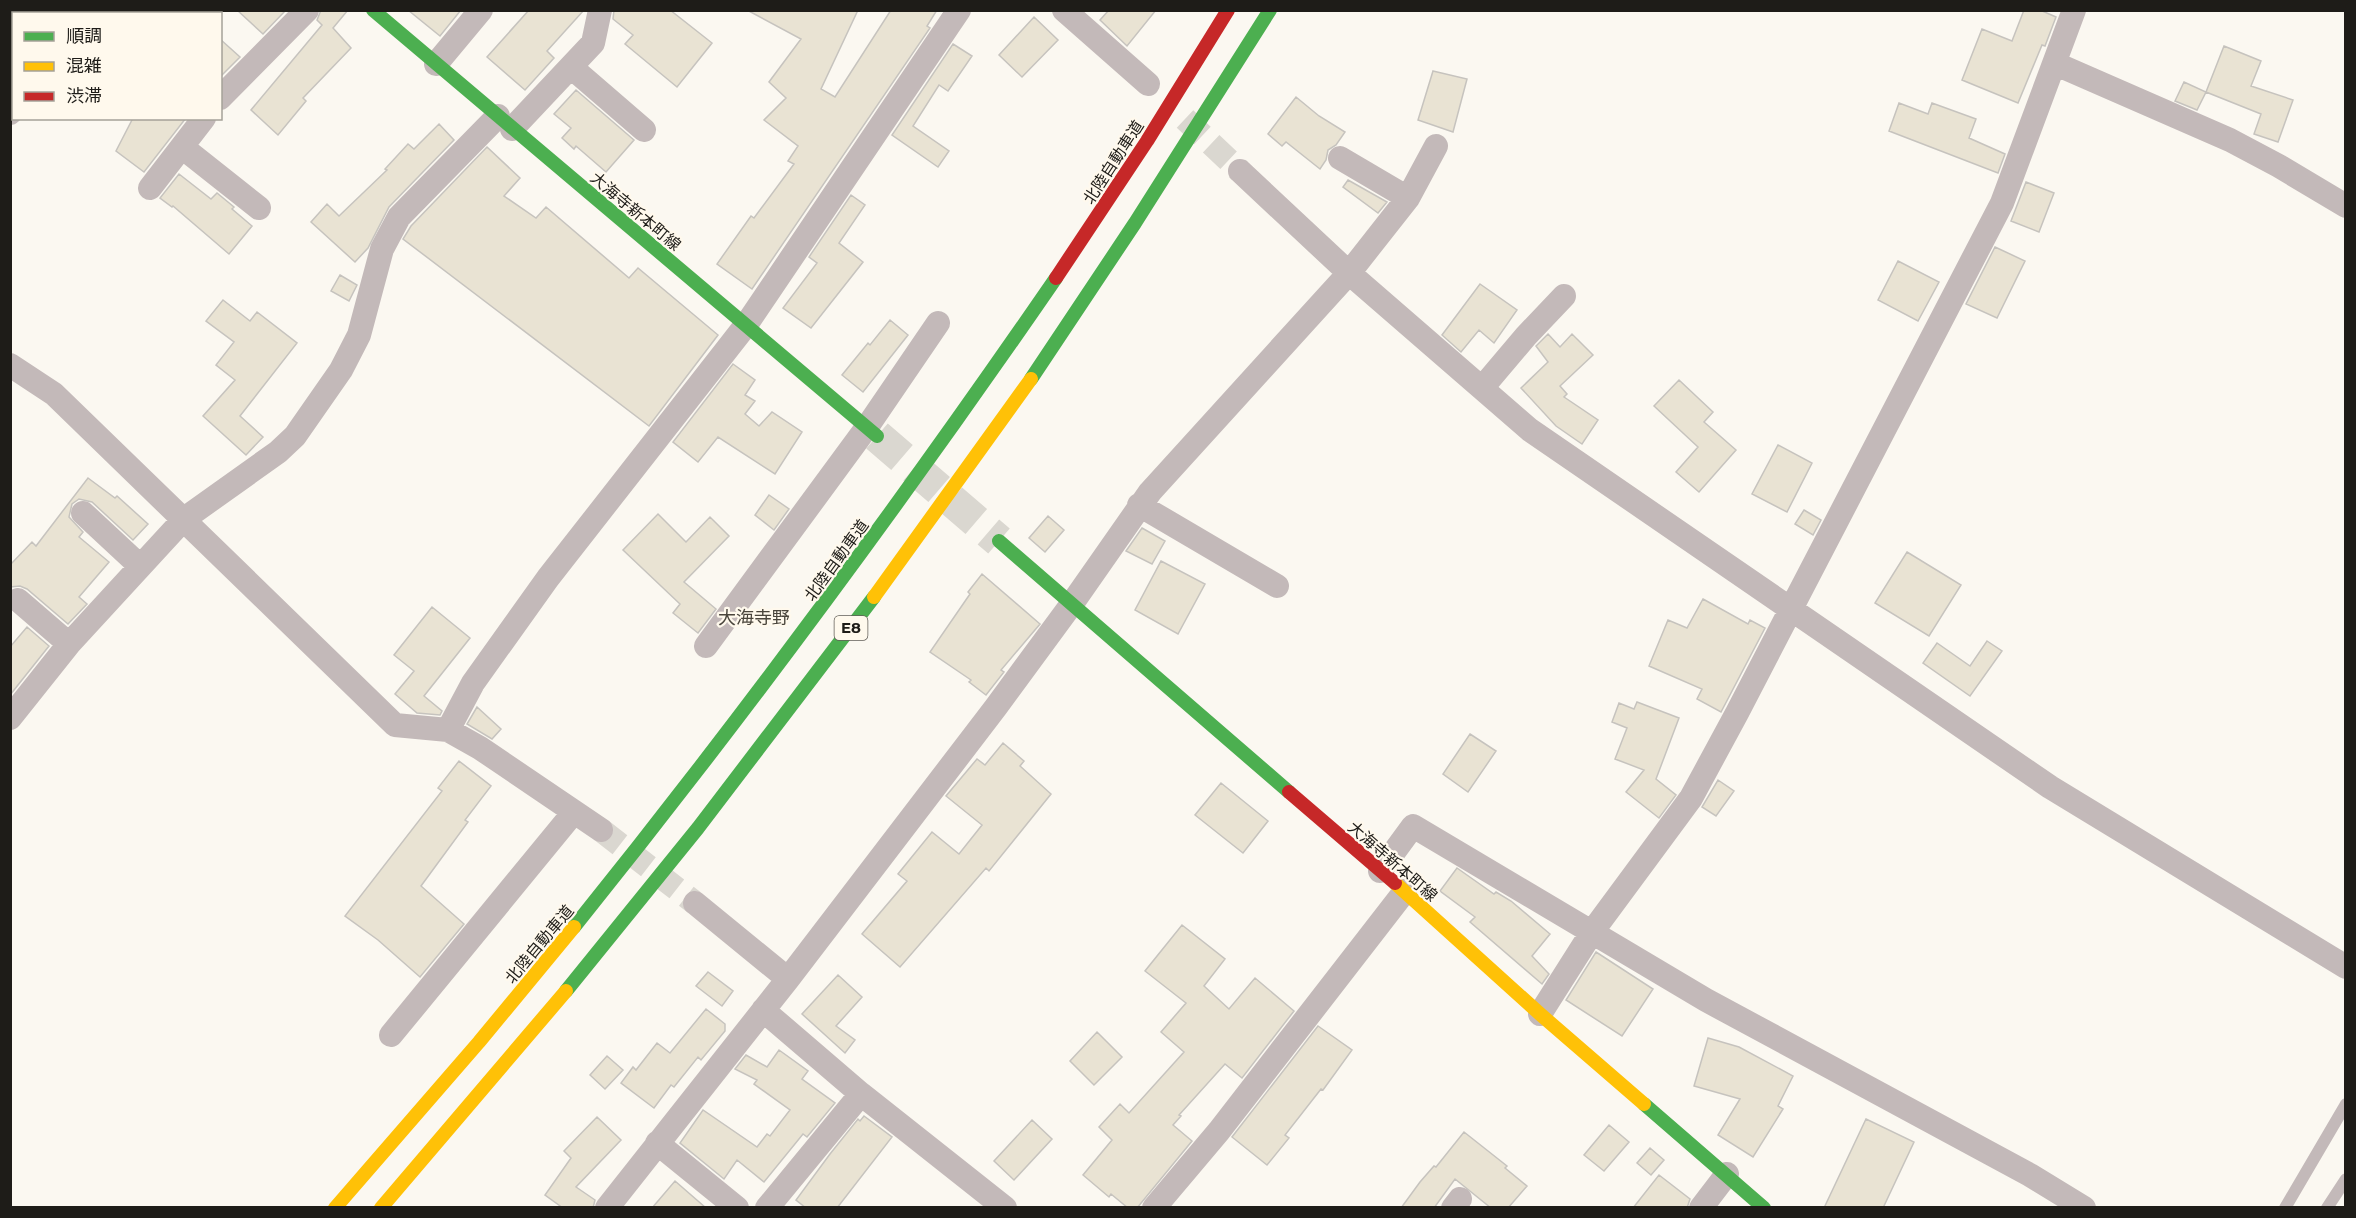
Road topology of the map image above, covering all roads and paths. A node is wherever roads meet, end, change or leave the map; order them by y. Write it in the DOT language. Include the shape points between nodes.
graph roads {
  1 [pos="307,10"];
  2 [pos="373,10"];
  3 [pos="481,10"];
  4 [pos="600,10"];
  5 [pos="1064,10"];
  6 [pos="1228,10"];
  7 [pos="1270,10"];
  8 [pos="2074,10"];
  9 [pos="956,11"];
  10 [pos="436,64"];
  11 [pos="2056,64"];
  12 [pos="571,67"];
  13 [pos="1148,84"];
  14 [pos="222,96"];
  15 [pos="202,120"];
  16 [pos="505,122"];
  17 [pos="644,130"];
  18 [pos="1436,146"];
  19 [pos="182,147"];
  20 [pos="1340,158"];
  21 [pos="1240,171"];
  22 [pos="150,188"];
  23 [pos="1408,198"];
  24 [pos="2346,206"];
  25 [pos="259,208"];
  26 [pos="1349,273"];
  27 [pos="1564,296"];
  28 [pos="938,324"];
  29 [pos="746,325"];
  30 [pos="10,365"];
  31 [pos="1482,388"];
  32 [pos="872,431"];
  33 [pos="1139,506"];
  34 [pos="83,513"];
  35 [pos="184,519"];
  36 [pos="999,541"];
  37 [pos="140,566"];
  38 [pos="1277,586"];
  39 [pos="18,600"];
  40 [pos="1071,605"];
  41 [pos="1790,609"];
  42 [pos="69,645"];
  43 [pos="706,646"];
  44 [pos="10,718"];
  45 [pos="448,730"];
  46 [pos="574,812"];
  47 [pos="601,830"];
  48 [pos="1380,871"];
  49 [pos="1405,891"];
  50 [pos="694,903"];
  51 [pos="1592,932"];
  52 [pos="2346,967"];
  53 [pos="788,979"];
  54 [pos="762,1010"];
  55 [pos="1540,1014"];
  56 [pos="391,1035"];
  57 [pos="861,1094"];
  58 [pos="2346,1104"];
  59 [pos="657,1143"];
  60 [pos="1727,1174"];
  61 [pos="2346,1179"];
  62 [pos="335,1208"];
  63 [pos="381,1208"];
  64 [pos="607,1208"];
  65 [pos="737,1208"];
  66 [pos="767,1208"];
  67 [pos="1005,1208"];
  68 [pos="1154,1208"];
  69 [pos="1701,1208"];
  70 [pos="1764,1208"];
  71 [pos="2084,1208"];
  72 [pos="2284,1208"];
  73 [pos="2327,1208"];
  1 -- 14 [label="street"];
  2 -- 10 [label="main road, 大海寺新本町線"];
  3 -- 10 [label="street"];
  4 -- 12 [label="street" via="593,43"];
  5 -- 13 [label="street"];
  6 -- 62 [label="main road, 北陸自動車道 / E8" via="1176,97 973,400 753,701 629,861"];
  7 -- 63 [label="main road, E8" via="1102,273 884,584 651,887"];
  8 -- 11 [label="street"];
  9 -- 29 [label="street"];
  10 -- 16 [label="main road, 大海寺新本町線"];
  11 -- 24 [label="street" via="2230,140"];
  11 -- 41 [label="street" via="2002,202"];
  12 -- 16 [label="street"];
  12 -- 17 [label="street"];
  15 -- 19 [label="street"];
  16 -- 29 [label="main road, 大海寺新本町線"];
  16 -- 35 [label="street" via="399,217 382,249 359,335 341,370 295,436"];
  18 -- 23 [label="street"];
  19 -- 22 [label="street"];
  19 -- 25 [label="street"];
  20 -- 23 [label="street"];
  21 -- 26 [label="street"];
  23 -- 26 [label="street"];
  26 -- 31 [label="street"];
  26 -- 33 [label="street"];
  27 -- 31 [label="street"];
  28 -- 32 [label="street"];
  29 -- 32 [label="main road, 大海寺新本町線"];
  29 -- 45 [label="street" via="548,578 473,683"];
  30 -- 35 [label="street" via="54,394"];
  31 -- 41 [label="street" via="1530,430"];
  32 -- 43 [label="street"];
  33 -- 38 [label="street"];
  33 -- 40 [label="street"];
  34 -- 37 [label="street"];
  35 -- 37 [label="street"];
  35 -- 45 [label="street" via="395,725"];
  36 -- 40 [label="main road, 大海寺新本町線"];
  37 -- 42 [label="street"];
  39 -- 42 [label="street"];
  40 -- 48 [label="main road, 大海寺新本町線"];
  40 -- 53 [label="street"];
  41 -- 51 [label="street" via="1691,798"];
  41 -- 52 [label="street" via="2050,787"];
  42 -- 44 [label="street"];
  45 -- 46 [label="street"];
  46 -- 47 [label="street"];
  46 -- 56 [label="street"];
  48 -- 49 [label="main road, 大海寺新本町線"];
  48 -- 51 [label="street" via="1413,826"];
  49 -- 55 [label="main road, 大海寺新本町線"];
  49 -- 68 [label="street" via="1219,1131"];
  50 -- 53 [label="street"];
  51 -- 55 [label="street"];
  51 -- 71 [label="street"];
  53 -- 54 [label="street"];
  54 -- 57 [label="street"];
  54 -- 59 [label="street"];
  55 -- 60 [label="main road, 大海寺新本町線"];
  57 -- 66 [label="street"];
  57 -- 67 [label="street"];
  58 -- 72 [label="lane"];
  59 -- 64 [label="street"];
  59 -- 65 [label="street"];
  60 -- 69 [label="street"];
  60 -- 70 [label="main road, 大海寺新本町線"];
  61 -- 73 [label="lane"];
}
